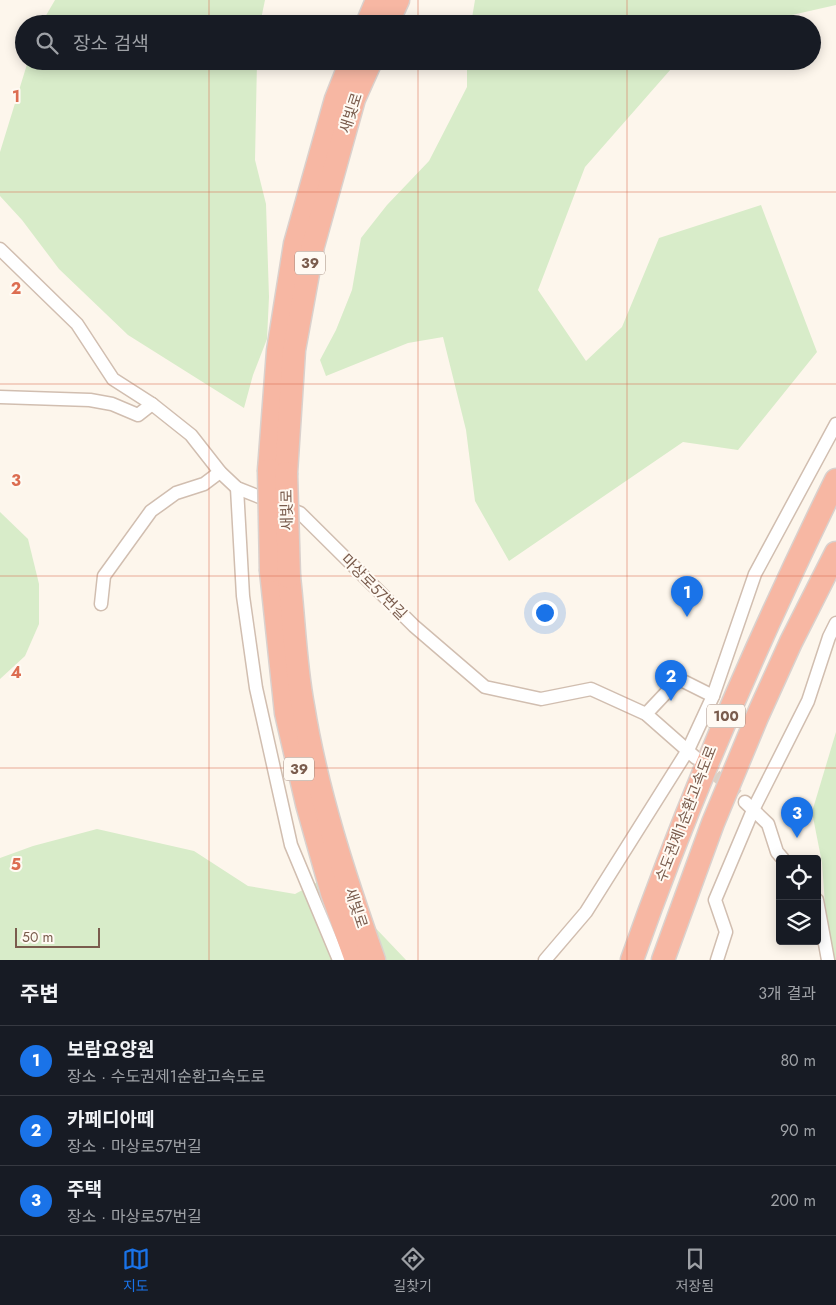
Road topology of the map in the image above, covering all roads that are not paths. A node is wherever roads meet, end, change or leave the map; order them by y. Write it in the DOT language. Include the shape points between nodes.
graph roads {
  1 [pos="378,0"];
  2 [pos="398,0"];
  3 [pos="371,15"];
  4 [pos="391,15"];
  5 [pos="348,70"];
  6 [pos="367,70"];
  7 [pos="0,249"];
  8 [pos="0,397"];
  9 [pos="152,404"];
  10 [pos="836,424"];
  11 [pos="278,471"];
  12 [pos="220,472"];
  13 [pos="836,480"];
  14 [pos="237,488"];
  15 [pos="836,554"];
  16 [pos="280,574"];
  17 [pos="101,604"];
  18 [pos="836,623"];
  19 [pos="713,696"];
  20 [pos="646,714"];
  21 [pos="692,754"];
  22 [pos="749,806"];
  23 [pos="780,855"];
  24 [pos="821,922"];
  25 [pos="338,960"];
  26 [pos="356,960"];
  27 [pos="374,960"];
  28 [pos="545,960"];
  29 [pos="632,960"];
  30 [pos="663,960"];
  31 [pos="716,960"];
  32 [pos="828,960"];
  1 -- 3 [label="highway"];
  2 -- 4 [label="highway"];
  5 -- 11 [label="highway, 새빛로 / 39" via="336,99 295,244 278,351"];
  6 -- 11 [label="highway, 새빛로 / 39" via="354,100 313,246 294,350"];
  7 -- 9 [label="street, 마상로57번길" via="77,324 113,379"];
  8 -- 9 [label="street" via="90,400 112,404 138,415"];
  9 -- 12 [label="street, 마상로57번길" via="191,435"];
  10 -- 19 [label="street" via="755,574"];
  11 -- 16 [label="highway, 새빛로 / 39, bridge"];
  12 -- 14 [label="street, 마상로57번길"];
  12 -- 17 [label="street" via="204,484 176,493 151,511 104,576"];
  13 -- 29 [label="highway, 수도권제1순환고속도로 / 100" via="722,723"];
  14 -- 20 [label="street, 마상로57번길" via="300,513 414,626 485,687 541,699 591,689"];
  14 -- 25 [label="street" via="242,596 256,688 291,845"];
  15 -- 30 [label="highway, 수도권제1순환고속도로 / 100" via="757,717 713,823"];
  16 -- 26 [label="highway, 새빛로 / 39" via="286,713 330,884"];
  16 -- 27 [label="highway, 새빛로 / 39" via="302,706 324,800"];
  18 -- 22 [label="street" via="808,701"];
  19 -- 20 [label="street" via="679,679"];
  19 -- 21 [label="street"];
  20 -- 21 [label="street, 마상로57번길"];
  21 -- 28 [label="street" via="586,912"];
  22 -- 23 [label="street" via="768,824"];
  22 -- 31 [label="street" via="714,900 726,932"];
  24 -- 32 [label="street"];
}
